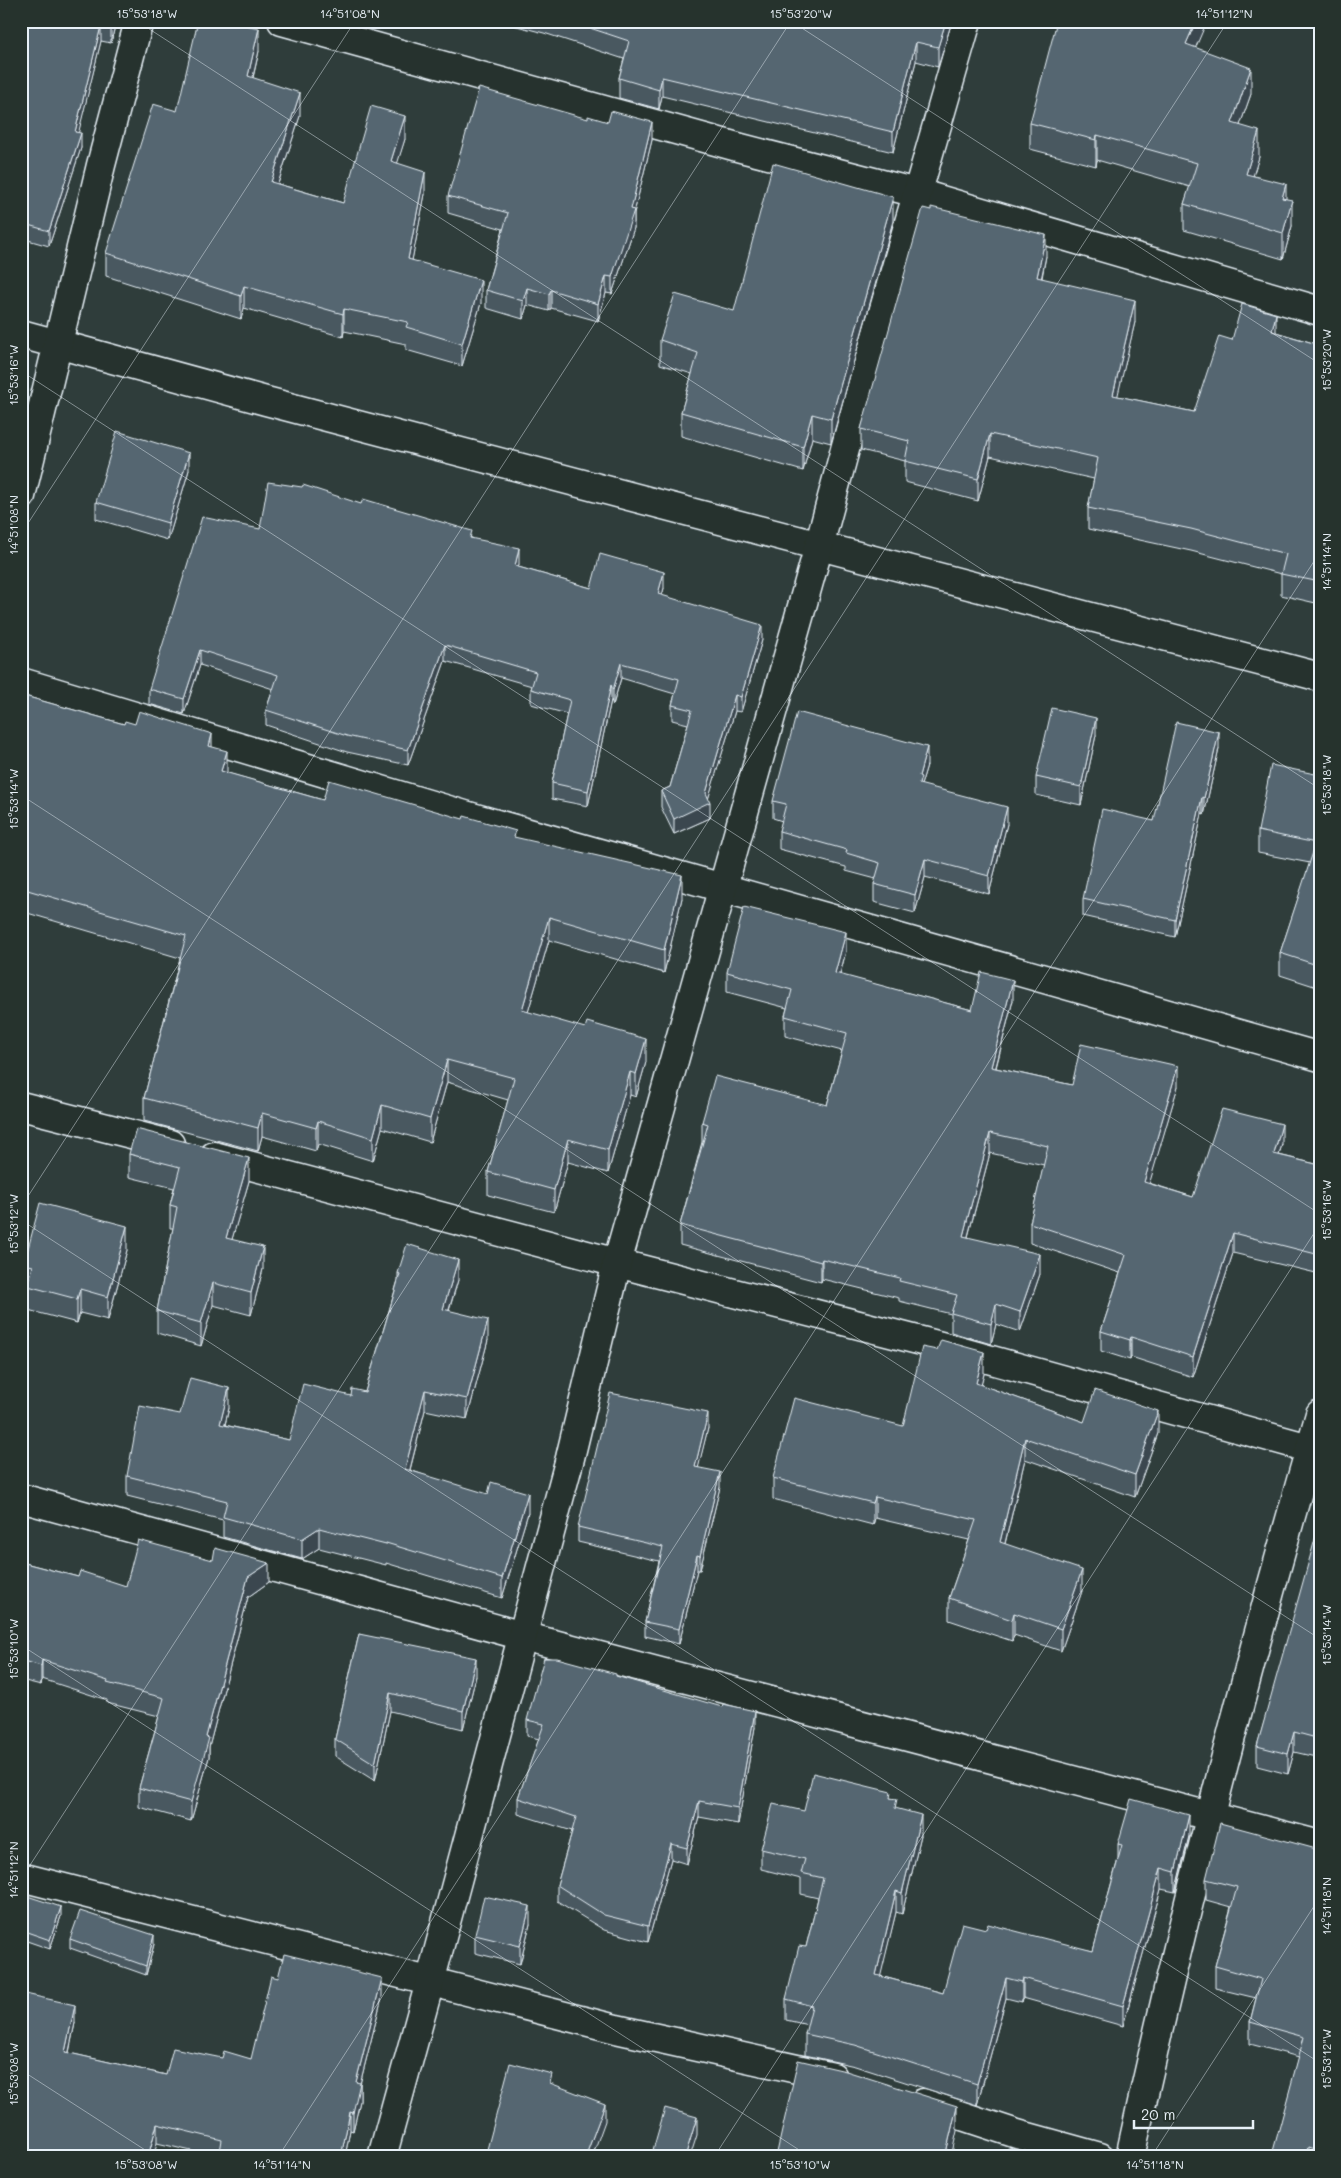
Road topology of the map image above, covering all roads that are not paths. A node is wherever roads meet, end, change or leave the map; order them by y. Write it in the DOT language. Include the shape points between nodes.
graph roads {
  1 [pos="139,21"];
  2 [pos="282,21"];
  3 [pos="968,21"];
  4 [pos="917,193"];
  5 [pos="1320,311"];
  6 [pos="21,334"];
  7 [pos="58,344"];
  8 [pos="21,496"];
  9 [pos="818,546"];
  10 [pos="1320,677"];
  11 [pos="21,682"];
  12 [pos="722,889"];
  13 [pos="1320,1057"];
  14 [pos="21,1106"];
  15 [pos="617,1263"];
  16 [pos="1320,1414"];
  17 [pos="1315,1449"];
  18 [pos="21,1498"];
  19 [pos="523,1636"];
  20 [pos="1210,1816"];
  21 [pos="1320,1845"];
  22 [pos="21,1878"];
  23 [pos="430,1982"];
  24 [pos="858,2084"];
  25 [pos="901,2096"];
  26 [pos="382,2157"];
  27 [pos="1100,2157"];
  28 [pos="1130,2157"];
  1 -- 7 [label="street"];
  2 -- 4 [label="street"];
  3 -- 4 [label="street"];
  4 -- 5 [label="street"];
  4 -- 9 [label="street"];
  6 -- 7 [label="street"];
  7 -- 8 [label="street"];
  7 -- 9 [label="street"];
  9 -- 10 [label="street"];
  9 -- 12 [label="street"];
  11 -- 12 [label="street"];
  12 -- 13 [label="street"];
  12 -- 15 [label="street"];
  14 -- 15 [label="street"];
  15 -- 17 [label="street" via="941,1346"];
  15 -- 19 [label="street"];
  16 -- 17 [label="street"];
  17 -- 20 [label="street"];
  18 -- 19 [label="street"];
  19 -- 20 [label="street"];
  19 -- 23 [label="street"];
  20 -- 21 [label="street"];
  20 -- 28 [label="street" via="1164,2001"];
  22 -- 23 [label="street"];
  23 -- 24 [label="street" via="616,2030"];
  23 -- 26 [label="street"];
  25 -- 27 [label="street" via="1016,2134"];
}
